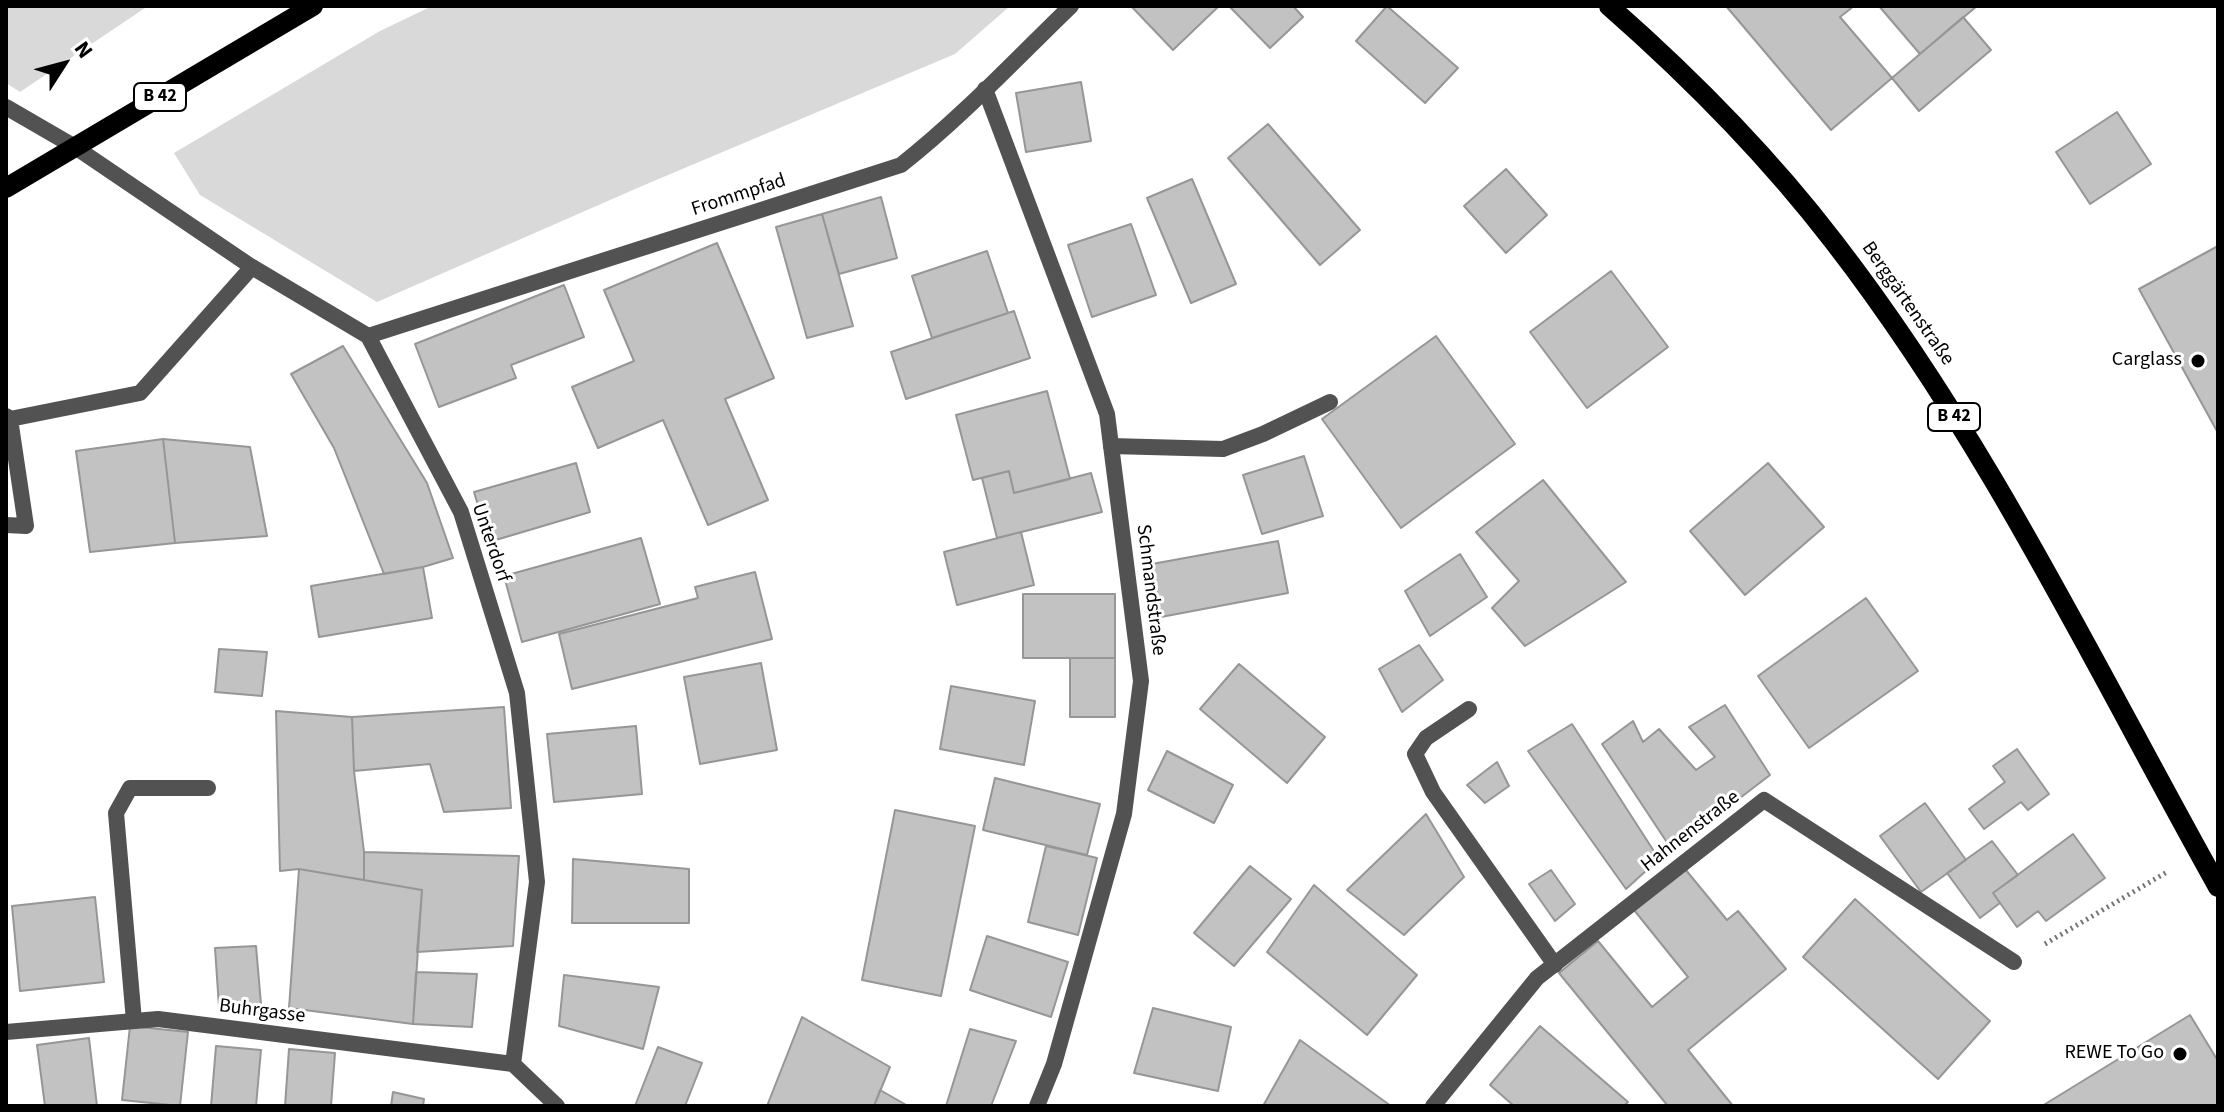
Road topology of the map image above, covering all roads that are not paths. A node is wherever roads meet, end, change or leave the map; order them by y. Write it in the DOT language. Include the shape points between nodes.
graph roads {
  1 [pos="313,6"];
  2 [pos="1071,6"];
  3 [pos="1609,6"];
  4 [pos="985,89"];
  5 [pos="6,107"];
  6 [pos="75,147"];
  7 [pos="6,188"];
  8 [pos="252,267"];
  9 [pos="368,336"];
  10 [pos="1330,402"];
  11 [pos="8,417"];
  12 [pos="1111,446"];
  13 [pos="6,525"];
  14 [pos="1469,709"];
  15 [pos="208,788"];
  16 [pos="2218,887"];
  17 [pos="2014,962"];
  18 [pos="1555,965"];
  19 [pos="134,1021"];
  20 [pos="6,1032"];
  21 [pos="513,1064"];
  22 [pos="557,1106"];
  23 [pos="1037,1106"];
  24 [pos="1433,1106"];
  1 -- 6 [label="main road, B 42"];
  2 -- 4 [label="street, Frommpfad"];
  3 -- 16 [label="main road, Berggärtenstraße / B 42" via="1733,124 1834,241 1878,302 2042,565"];
  4 -- 9 [label="street, Frommpfad" via="901,165"];
  4 -- 12 [label="street, Schmandstraße" via="1107,414"];
  5 -- 6 [label="street"];
  6 -- 7 [label="main road, B 42"];
  6 -- 8 [label="street"];
  8 -- 9 [label="street"];
  8 -- 11 [label="street" via="140,393"];
  9 -- 21 [label="street, Unterdorf" via="461,512 517,693 537,882"];
  10 -- 12 [label="street" via="1223,449"];
  11 -- 13 [label="street" via="26,526"];
  12 -- 23 [label="street, Schmandstraße" via="1141,681 1124,814 1054,1064"];
  14 -- 18 [label="street" via="1426,738 1415,754 1433,792"];
  15 -- 19 [label="street" via="130,788 116,813"];
  17 -- 18 [label="street, Hahnenstraße" via="1764,800"];
  18 -- 24 [label="street, Hahnenstraße" via="1537,978"];
  19 -- 20 [label="street, Buhrgasse"];
  19 -- 21 [label="street, Buhrgasse" via="158,1019"];
  21 -- 22 [label="street"];
}
